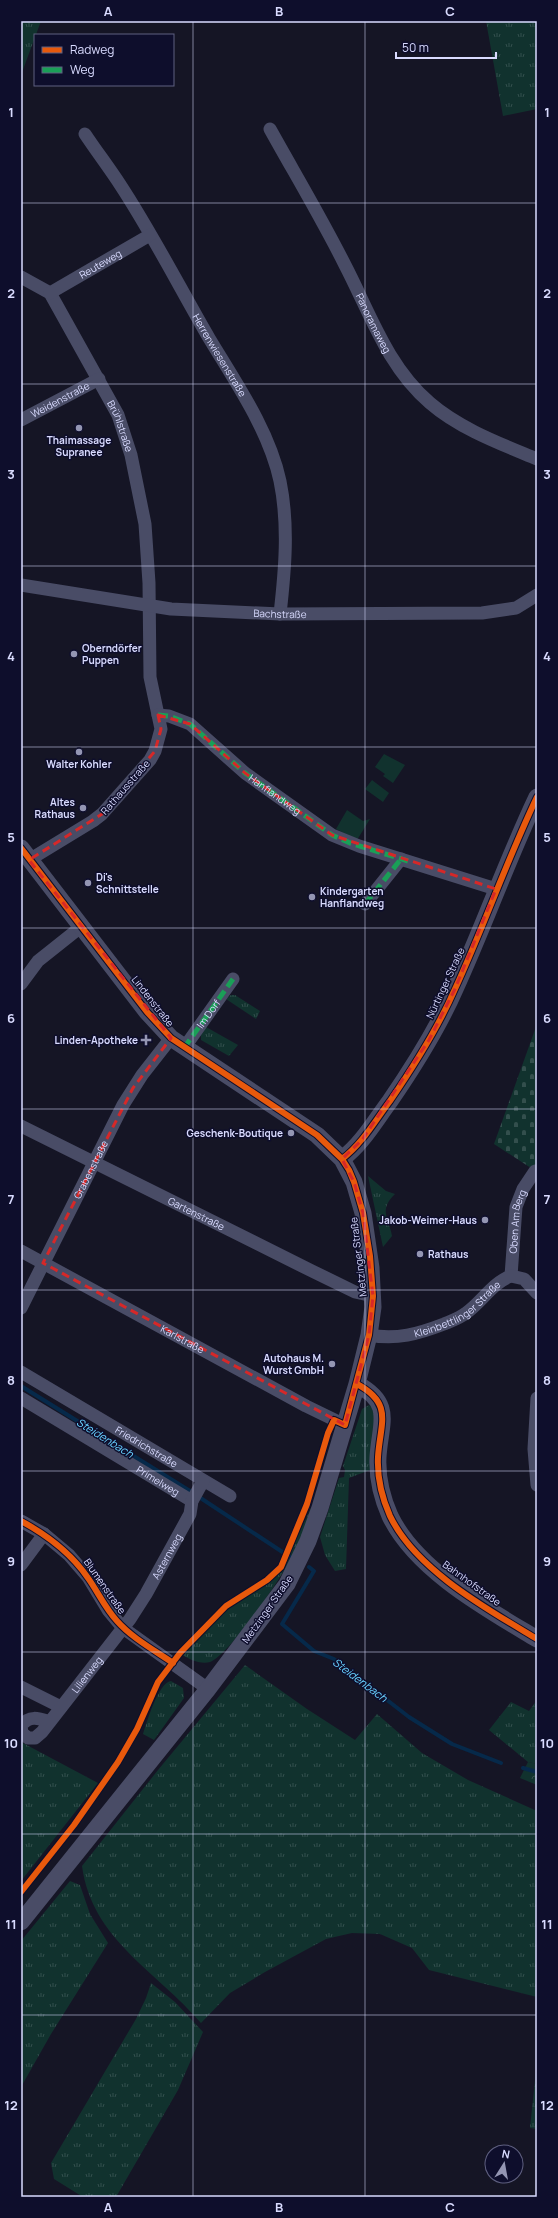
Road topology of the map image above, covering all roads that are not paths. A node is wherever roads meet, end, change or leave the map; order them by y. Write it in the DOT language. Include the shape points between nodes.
graph roads {
  1 [pos="270,129"];
  2 [pos="85,150"];
  3 [pos="150,236"];
  4 [pos="21,278"];
  5 [pos="50,293"];
  6 [pos="99,379"];
  7 [pos="21,420"];
  8 [pos="537,459"];
  9 [pos="21,585"];
  10 [pos="537,595"];
  11 [pos="149,606"];
  12 [pos="280,614"];
  13 [pos="158,716"];
  14 [pos="537,797"];
  15 [pos="25,854"];
  16 [pos="401,859"];
  17 [pos="496,889"];
  18 [pos="365,904"];
  19 [pos="82,926"];
  20 [pos="233,979"];
  21 [pos="21,984"];
  22 [pos="177,1043"];
  23 [pos="21,1126"];
  24 [pos="342,1159"];
  25 [pos="94,1163"];
  26 [pos="535,1171"];
  27 [pos="21,1251"];
  28 [pos="43,1263"];
  29 [pos="511,1276"];
  30 [pos="537,1293"];
  31 [pos="373,1296"];
  32 [pos="21,1308"];
  33 [pos="369,1335"];
  34 [pos="21,1372"];
  35 [pos="357,1384"];
  36 [pos="21,1398"];
  37 [pos="537,1398"];
  38 [pos="345,1425"];
  39 [pos="203,1481"];
  40 [pos="537,1485"];
  41 [pos="230,1496"];
  42 [pos="192,1501"];
  43 [pos="21,1521"];
  44 [pos="44,1534"];
  45 [pos="21,1565"];
  46 [pos="123,1628"];
  47 [pos="537,1639"];
  48 [pos="21,1687"];
  49 [pos="208,1689"];
  50 [pos="61,1707"];
  51 [pos="50,1722"];
  52 [pos="21,1922"];
  1 -- 8 [label="street, Panoramaweg" via="336,246 386,348 402,374 421,395 441,411 490,439"];
  2 -- 3 [label="street, Herrenwiesenstraße" via="85,134 121,186"];
  3 -- 5 [label="street, Reuteweg"];
  3 -- 12 [label="street, Herrenwiesenstraße" via="254,415 272,455 280,481 285,514"];
  4 -- 5 [label="street"];
  5 -- 6 [label="street, Brühlstraße"];
  6 -- 7 [label="street, Weidenstraße"];
  6 -- 11 [label="street, Brühlstraße" via="126,435 140,492 147,543"];
  9 -- 11 [label="street, Bachstraße"];
  10 -- 12 [label="street, Bachstraße" via="516,608 482,613"];
  11 -- 12 [label="street, Bachstraße"];
  11 -- 13 [label="street, Rathausstraße" via="150,677"];
  13 -- 15 [label="street, Rathausstraße" via="160,729 156,751 102,814 93,822"];
  13 -- 16 [label="street, Hanflandweg" via="169,716 190,724 245,773 332,835"];
  14 -- 17 [label="street, Nürtinger Straße"];
  15 -- 19 [label="street, Lindenstraße"];
  16 -- 17 [label="street, Hanflandweg"];
  16 -- 18 [label="street"];
  17 -- 24 [label="street, Nürtinger Straße" via="455,990 429,1040 362,1140"];
  19 -- 21 [label="street" via="38,961"];
  19 -- 22 [label="street, Lindenstraße" via="147,1012"];
  20 -- 22 [label="street, Im Dorf"];
  22 -- 24 [label="street, Lindenstraße" via="317,1134"];
  22 -- 25 [label="street, Grabenstraße" via="133,1088"];
  23 -- 25 [label="street, Gartenstraße"];
  24 -- 31 [label="street, Metzinger Straße" via="354,1182 363,1213"];
  25 -- 28 [label="street, Grabenstraße"];
  25 -- 31 [label="street, Gartenstraße" via="312,1272 355,1292"];
  26 -- 29 [label="street, Oben Am Berg" via="522,1189 516,1207"];
  27 -- 28 [label="street, Karlstraße"];
  28 -- 32 [label="street, Grabenstraße"];
  28 -- 38 [label="street, Karlstraße"];
  29 -- 30 [label="street, Kleinbettlinger Straße" via="518,1276"];
  29 -- 33 [label="street, Kleinbettlinger Straße" via="499,1282 466,1314 449,1322 406,1336"];
  31 -- 33 [label="street, Metzinger Straße"];
  33 -- 35 [label="street, Metzinger Straße"];
  34 -- 39 [label="street, Friedrichstraße"];
  35 -- 38 [label="street, Metzinger Straße"];
  35 -- 47 [label="street, Bahnhofstraße" via="376,1397 382,1411 379,1476 384,1500 396,1526 422,1558 442,1576"];
  36 -- 42 [label="street, Primelweg"];
  37 -- 40 [label="street" via="534,1449"];
  38 -- 49 [label="street, Metzinger Straße" via="315,1523 297,1566 275,1602"];
  39 -- 41 [label="street, Friedrichstraße"];
  39 -- 42 [label="street, Asternweg"];
  42 -- 46 [label="street, Asternweg" via="190,1514 183,1528 146,1594"];
  43 -- 44 [label="street, Blumenstraße"];
  44 -- 45 [label="street"];
  44 -- 46 [label="street, Blumenstraße" via="79,1566"];
  46 -- 49 [label="street, Blumenstraße"];
  46 -- 50 [label="street, Lilienweg"];
  48 -- 50 [label="street"];
  49 -- 52 [label="street, Metzinger Straße"];
  50 -- 51 [label="street, Lilienweg"];
}
